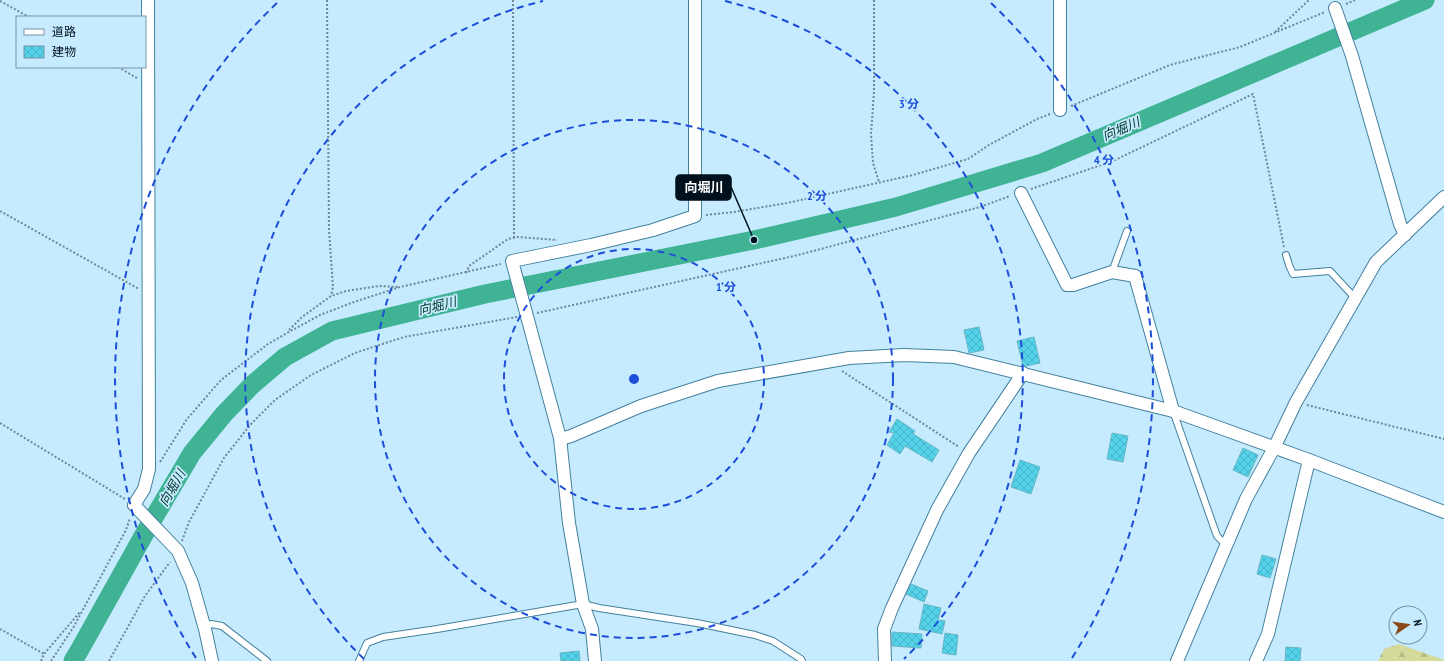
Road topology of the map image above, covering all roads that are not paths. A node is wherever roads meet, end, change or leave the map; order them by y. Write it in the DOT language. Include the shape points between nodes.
graph roads {
  1 [pos="148,0"];
  2 [pos="695,0"];
  3 [pos="1060,0"];
  4 [pos="1335,8"];
  5 [pos="1060,110"];
  6 [pos="1021,193"];
  7 [pos="1444,197"];
  8 [pos="1127,231"];
  9 [pos="1405,235"];
  10 [pos="1286,255"];
  11 [pos="1112,272"];
  12 [pos="1355,298"];
  13 [pos="1023,373"];
  14 [pos="1173,411"];
  15 [pos="560,438"];
  16 [pos="1274,448"];
  17 [pos="1309,460"];
  18 [pos="1444,512"];
  19 [pos="1226,545"];
  20 [pos="583,604"];
  21 [pos="205,629"];
  22 [pos="212,661"];
  23 [pos="267,661"];
  24 [pos="359,661"];
  25 [pos="595,661"];
  26 [pos="802,661"];
  27 [pos="885,661"];
  28 [pos="1177,661"];
  29 [pos="1256,661"];
  1 -- 21 [label="street" via="149,469 136,507 175,549 192,582"];
  2 -- 15 [label="street" via="695,216 653,230 513,264"];
  3 -- 5 [label="street"];
  4 -- 9 [label="street" via="1352,56"];
  6 -- 11 [label="street" via="1067,285"];
  7 -- 9 [label="street"];
  8 -- 11 [label="lane"];
  9 -- 12 [label="street" via="1376,262"];
  10 -- 12 [label="lane" via="1293,274 1330,271"];
  11 -- 14 [label="street" via="1135,276"];
  12 -- 16 [label="street" via="1296,402"];
  13 -- 14 [label="street"];
  13 -- 15 [label="street" via="954,357 904,354 849,358 718,381 641,406 572,436"];
  13 -- 27 [label="street" via="969,453 936,510 884,629"];
  14 -- 16 [label="street"];
  14 -- 19 [label="lane" via="1217,536"];
  15 -- 20 [label="street" via="569,523"];
  16 -- 17 [label="street"];
  16 -- 19 [label="street" via="1246,499"];
  17 -- 18 [label="street"];
  17 -- 29 [label="street" via="1268,634"];
  19 -- 28 [label="street"];
  20 -- 24 [label="lane" via="383,637 367,642"];
  20 -- 25 [label="street" via="592,629"];
  20 -- 26 [label="lane" via="755,635 773,641"];
  21 -- 22 [label="street"];
  21 -- 23 [label="lane" via="211,624 222,626"];
}
